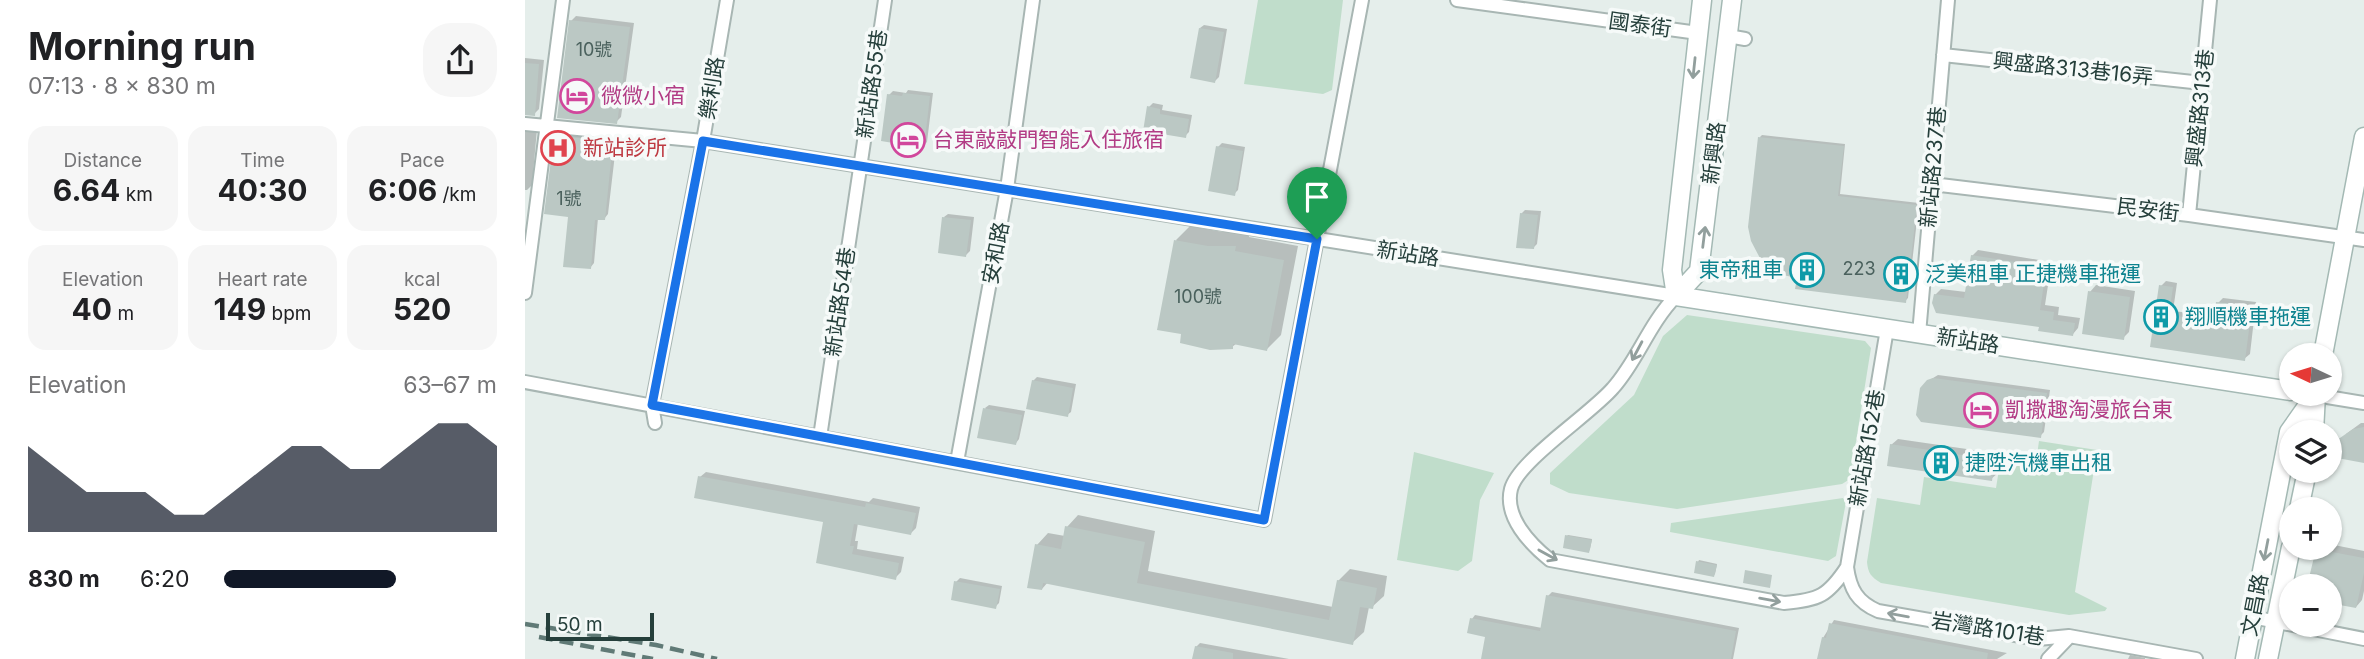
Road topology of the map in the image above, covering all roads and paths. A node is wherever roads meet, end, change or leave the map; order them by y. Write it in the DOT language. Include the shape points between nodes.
graph roads {
  1 [pos="563,0"];
  2 [pos="727,0"];
  3 [pos="885,0"];
  4 [pos="1033,0"];
  5 [pos="1362,0"];
  6 [pos="1457,0"];
  7 [pos="1702,0"];
  8 [pos="1732,0"];
  9 [pos="1948,0"];
  10 [pos="2210,0"];
  11 [pos="1698,33"];
  12 [pos="1943,55"];
  13 [pos="2202,83"];
  14 [pos="525,124"];
  15 [pos="546,127"];
  16 [pos="2364,137"];
  17 [pos="703,141"];
  18 [pos="860,167"];
  19 [pos="1932,184"];
  20 [pos="1007,189"];
  21 [pos="2189,215"];
  22 [pos="2345,238"];
  23 [pos="1317,239"];
  24 [pos="2364,240"];
  25 [pos="525,293"];
  26 [pos="1676,296"];
  27 [pos="1887,329"];
  28 [pos="1919,334"];
  29 [pos="2325,343"];
  30 [pos="525,382"];
  31 [pos="2279,389"];
  32 [pos="2342,399"];
  33 [pos="2364,403"];
  34 [pos="652,405"];
  35 [pos="2307,406"];
  36 [pos="655,423"];
  37 [pos="820,437"];
  38 [pos="957,462"];
  39 [pos="2288,560"];
  40 [pos="1847,566"];
  41 [pos="2252,617"];
  42 [pos="2275,622"];
  43 [pos="2069,636"];
  44 [pos="2364,639"];
  45 [pos="2048,659"];
  46 [pos="2196,659"];
  47 [pos="2245,659"];
  48 [pos="2268,659"];
  1 -- 15 [label="street"];
  2 -- 17 [label="street, 樂利路"];
  3 -- 18 [label="street, 新站路55巷"];
  4 -- 20 [label="street, 安和路"];
  5 -- 23 [label="street"];
  6 -- 11 [label="street, 國泰街"];
  7 -- 11 [label="street, 新興路"];
  26 -- 8 [label="street, 新興路, one-way" via="1699,271 1737,37"];
  9 -- 12 [label="street, 新站路237巷"];
  10 -- 13 [label="street, 興盛路313巷"];
  11 -- 26 [label="street, 新興路, one-way" via="1672,270"];
  12 -- 13 [label="street, 興盛路313巷16弄"];
  12 -- 19 [label="street, 新站路237巷"];
  13 -- 21 [label="street, 興盛路313巷"];
  14 -- 15 [label="street, 新站路"];
  15 -- 17 [label="street, 新站路"];
  15 -- 25 [label="street"];
  16 -- 22 [label="street"];
  17 -- 18 [label="street, 新站路"];
  17 -- 34 [label="street, 樂利路"];
  18 -- 20 [label="street, 新站路"];
  18 -- 37 [label="street, 新站路54巷"];
  19 -- 21 [label="street, 民安街"];
  19 -- 28 [label="street, 新站路237巷"];
  20 -- 23 [label="street, 新站路"];
  20 -- 38 [label="street, 安和路"];
  21 -- 22 [label="street, 民安街"];
  22 -- 24 [label="street, 民安街"];
  22 -- 29 [label="street"];
  23 -- 26 [label="street, 新站路"];
  23 -- 38 [label="street" via="1264,520"];
  26 -- 27 [label="street, 新站路"];
  26 -- 40 [label="street, 新興路, one-way" via="1658,316 1611,391 1529,464 1512,487 1510,502 1520,530 1550,560 1784,603 1825,594"];
  27 -- 28 [label="street, 新站路"];
  27 -- 40 [label="street, 新站路152巷"];
  28 -- 31 [label="street, 新站路"];
  30 -- 34 [label="street"];
  32 -- 33 [label="street"];
  34 -- 36 [label="street, 樂利路"];
  34 -- 37 [label="street"];
  35 -- 41 [label="street, 文昌路, one-way" via="2289,432"];
  37 -- 38 [label="street"];
  39 -- 42 [label="street, 文昌路"];
  43 -- 40 [label="street, 岩灣路101巷, one-way" via="2038,639 1878,611 1858,598 1849,583"];
  41 -- 42 [label="street"];
  41 -- 47 [label="street, 文昌路"];
  42 -- 44 [label="street"];
  42 -- 48 [label="street, 文昌路"];
  43 -- 45 [label="street"];
  43 -- 46 [label="street, 岩灣路101巷"];
}
